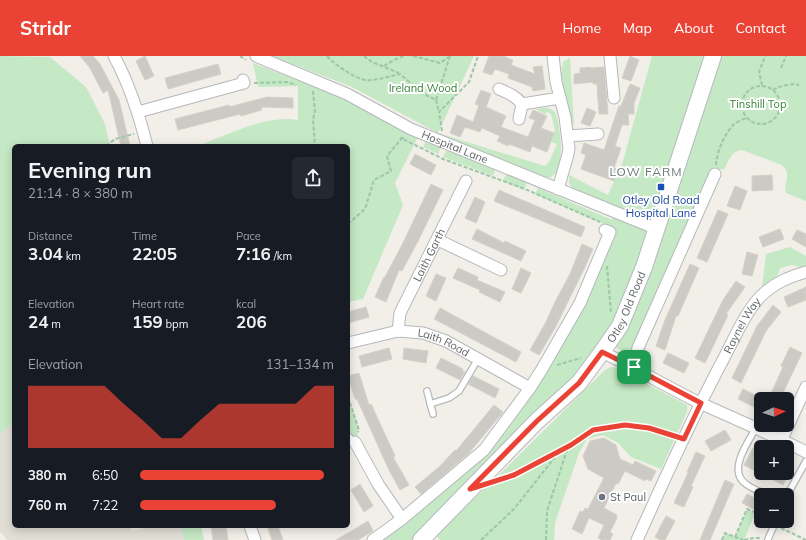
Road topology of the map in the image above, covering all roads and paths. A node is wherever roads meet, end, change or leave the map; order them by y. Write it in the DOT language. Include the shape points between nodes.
graph roads {
  1 [pos="114,56"];
  2 [pos="256,56"];
  3 [pos="327,56"];
  4 [pos="364,56"];
  5 [pos="404,56"];
  6 [pos="413,56"];
  7 [pos="450,56"];
  8 [pos="478,56"];
  9 [pos="553,56"];
  10 [pos="610,56"];
  11 [pos="712,56"];
  12 [pos="765,56"];
  13 [pos="786,56"];
  14 [pos="384,66"];
  15 [pos="781,68"];
  16 [pos="400,74"];
  17 [pos="243,80"];
  18 [pos="799,85"];
  19 [pos="762,86"];
  20 [pos="499,89"];
  21 [pos="773,90"];
  22 [pos="313,91"];
  23 [pos="560,98"];
  24 [pos="614,98"];
  25 [pos="436,100"];
  26 [pos="522,104"];
  27 [pos="138,112"];
  28 [pos="439,112"];
  29 [pos="746,118"];
  30 [pos="519,119"];
  31 [pos="411,129"];
  32 [pos="143,132"];
  33 [pos="598,134"];
  34 [pos="568,136"];
  35 [pos="446,143"];
  36 [pos="109,144"];
  37 [pos="146,144"];
  38 [pos="315,144"];
  39 [pos="715,174"];
  40 [pos="466,181"];
  41 [pos="558,189"];
  42 [pos="350,222"];
  43 [pos="657,229"];
  44 [pos="605,230"];
  45 [pos="438,240"];
  46 [pos="501,270"];
  47 [pos="806,272"];
  48 [pos="398,331"];
  49 [pos="350,343"];
  50 [pos="602,352"];
  51 [pos="478,359"];
  52 [pos="634,367"];
  53 [pos="542,368"];
  54 [pos="806,387"];
  55 [pos="530,388"];
  56 [pos="427,390"];
  57 [pos="350,403"];
  58 [pos="701,403"];
  59 [pos="430,404"];
  60 [pos="433,414"];
  61 [pos="754,426"];
  62 [pos="754,431"];
  63 [pos="767,432"];
  64 [pos="352,439"];
  65 [pos="684,439"];
  66 [pos="782,439"];
  67 [pos="568,446"];
  68 [pos="560,451"];
  69 [pos="806,452"];
  70 [pos="806,461"];
  71 [pos="492,482"];
  72 [pos="754,488"];
  73 [pos="791,488"];
  74 [pos="754,512"];
  75 [pos="402,519"];
  76 [pos="251,528"];
  77 [pos="773,528"];
  78 [pos="784,528"];
  79 [pos="735,537"];
  80 [pos="424,539"];
  81 [pos="768,539"];
  82 [pos="255,540"];
  83 [pos="373,540"];
  84 [pos="481,540"];
  85 [pos="546,540"];
  86 [pos="637,540"];
  87 [pos="722,540"];
  88 [pos="744,540"];
  89 [pos="806,540"];
  1 -- 27 [label="street" via="124,73"];
  2 -- 31 [label="street, Hospital Lane" via="347,94"];
  3 -- 16 [label="path" via="354,76 365,80"];
  4 -- 14 [label="path"];
  5 -- 14 [label="path"];
  6 -- 7 [label="path" via="440,63"];
  7 -- 25 [label="path"];
  8 -- 28 [label="path" via="469,82"];
  9 -- 23 [label="street"];
  10 -- 24 [label="street"];
  11 -- 43 [label="street, Otley Old Road"];
  12 -- 19 [label="path" via="759,72"];
  13 -- 15 [label="path"];
  14 -- 16 [label="path"];
  16 -- 25 [label="path" via="422,93"];
  17 -- 27 [label="street" via="244,83"];
  18 -- 21 [label="path" via="787,85"];
  19 -- 21 [label="path"];
  19 -- 29 [label="path" via="750,89 742,100 741,106"];
  20 -- 26 [label="street" via="518,99"];
  21 -- 29 [label="path" via="780,107 778,114 770,122 757,124"];
  22 -- 38 [label="path"];
  23 -- 26 [label="street"];
  23 -- 34 [label="street"];
  25 -- 28 [label="path"];
  26 -- 30 [label="street"];
  27 -- 32 [label="street"];
  28 -- 35 [label="path"];
  29 -- 39 [label="path" via="733,125 724,138 716,157"];
  31 -- 35 [label="street, Hospital Lane"];
  31 -- 42 [label="path" via="387,156 391,171 374,180 365,209"];
  32 -- 36 [label="path" via="115,139"];
  32 -- 37 [label="street"];
  33 -- 34 [label="street"];
  34 -- 41 [label="street" via="569,149"];
  35 -- 41 [label="street, Hospital Lane"];
  39 -- 52 [label="street" via="638,348"];
  40 -- 45 [label="street, Laith Garth"];
  41 -- 43 [label="street, Hospital Lane"];
  43 -- 50 [label="street, Otley Old Road" via="620,326"];
  44 -- 53 [label="street" via="610,232 580,302"];
  45 -- 46 [label="street"];
  45 -- 48 [label="street, Laith Garth" via="400,313"];
  47 -- 58 [label="street, Raynel Way" via="788,277 771,286 759,297"];
  48 -- 49 [label="street, Laith Road"];
  48 -- 51 [label="street, Laith Road" via="437,337"];
  50 -- 52 [label="street"];
  50 -- 53 [label="path"];
  50 -- 80 [label="street, Otley Old Road" via="579,383 537,421"];
  51 -- 55 [label="street, Laith Road"];
  51 -- 59 [label="lane" via="459,391 449,398"];
  52 -- 58 [label="street"];
  53 -- 55 [label="street"];
  54 -- 66 [label="street"];
  55 -- 75 [label="street" via="484,450"];
  56 -- 59 [label="lane"];
  57 -- 64 [label="path" via="359,430"];
  58 -- 61 [label="street"];
  58 -- 65 [label="street, Raynel Way"];
  59 -- 60 [label="lane"];
  62 -- 72 [label="lane" via="738,462 740,478"];
  63 -- 66 [label="street"];
  64 -- 75 [label="street"];
  65 -- 67 [label="path" via="649,428 625,425 593,430"];
  65 -- 86 [label="street, Raynel Way"];
  66 -- 69 [label="street"];
  67 -- 68 [label="path"];
  67 -- 85 [label="path" via="547,511"];
  68 -- 71 [label="path" via="514,475"];
  68 -- 84 [label="path" via="514,509"];
  70 -- 73 [label="lane"];
  74 -- 79 [label="path" via="747,509"];
  75 -- 83 [label="street"];
  76 -- 82 [label="street"];
  77 -- 81 [label="lane"];
  78 -- 89 [label="path"];
  79 -- 87 [label="path" via="725,533"];
  79 -- 88 [label="path"];
  81 -- 88 [label="path"];
}
